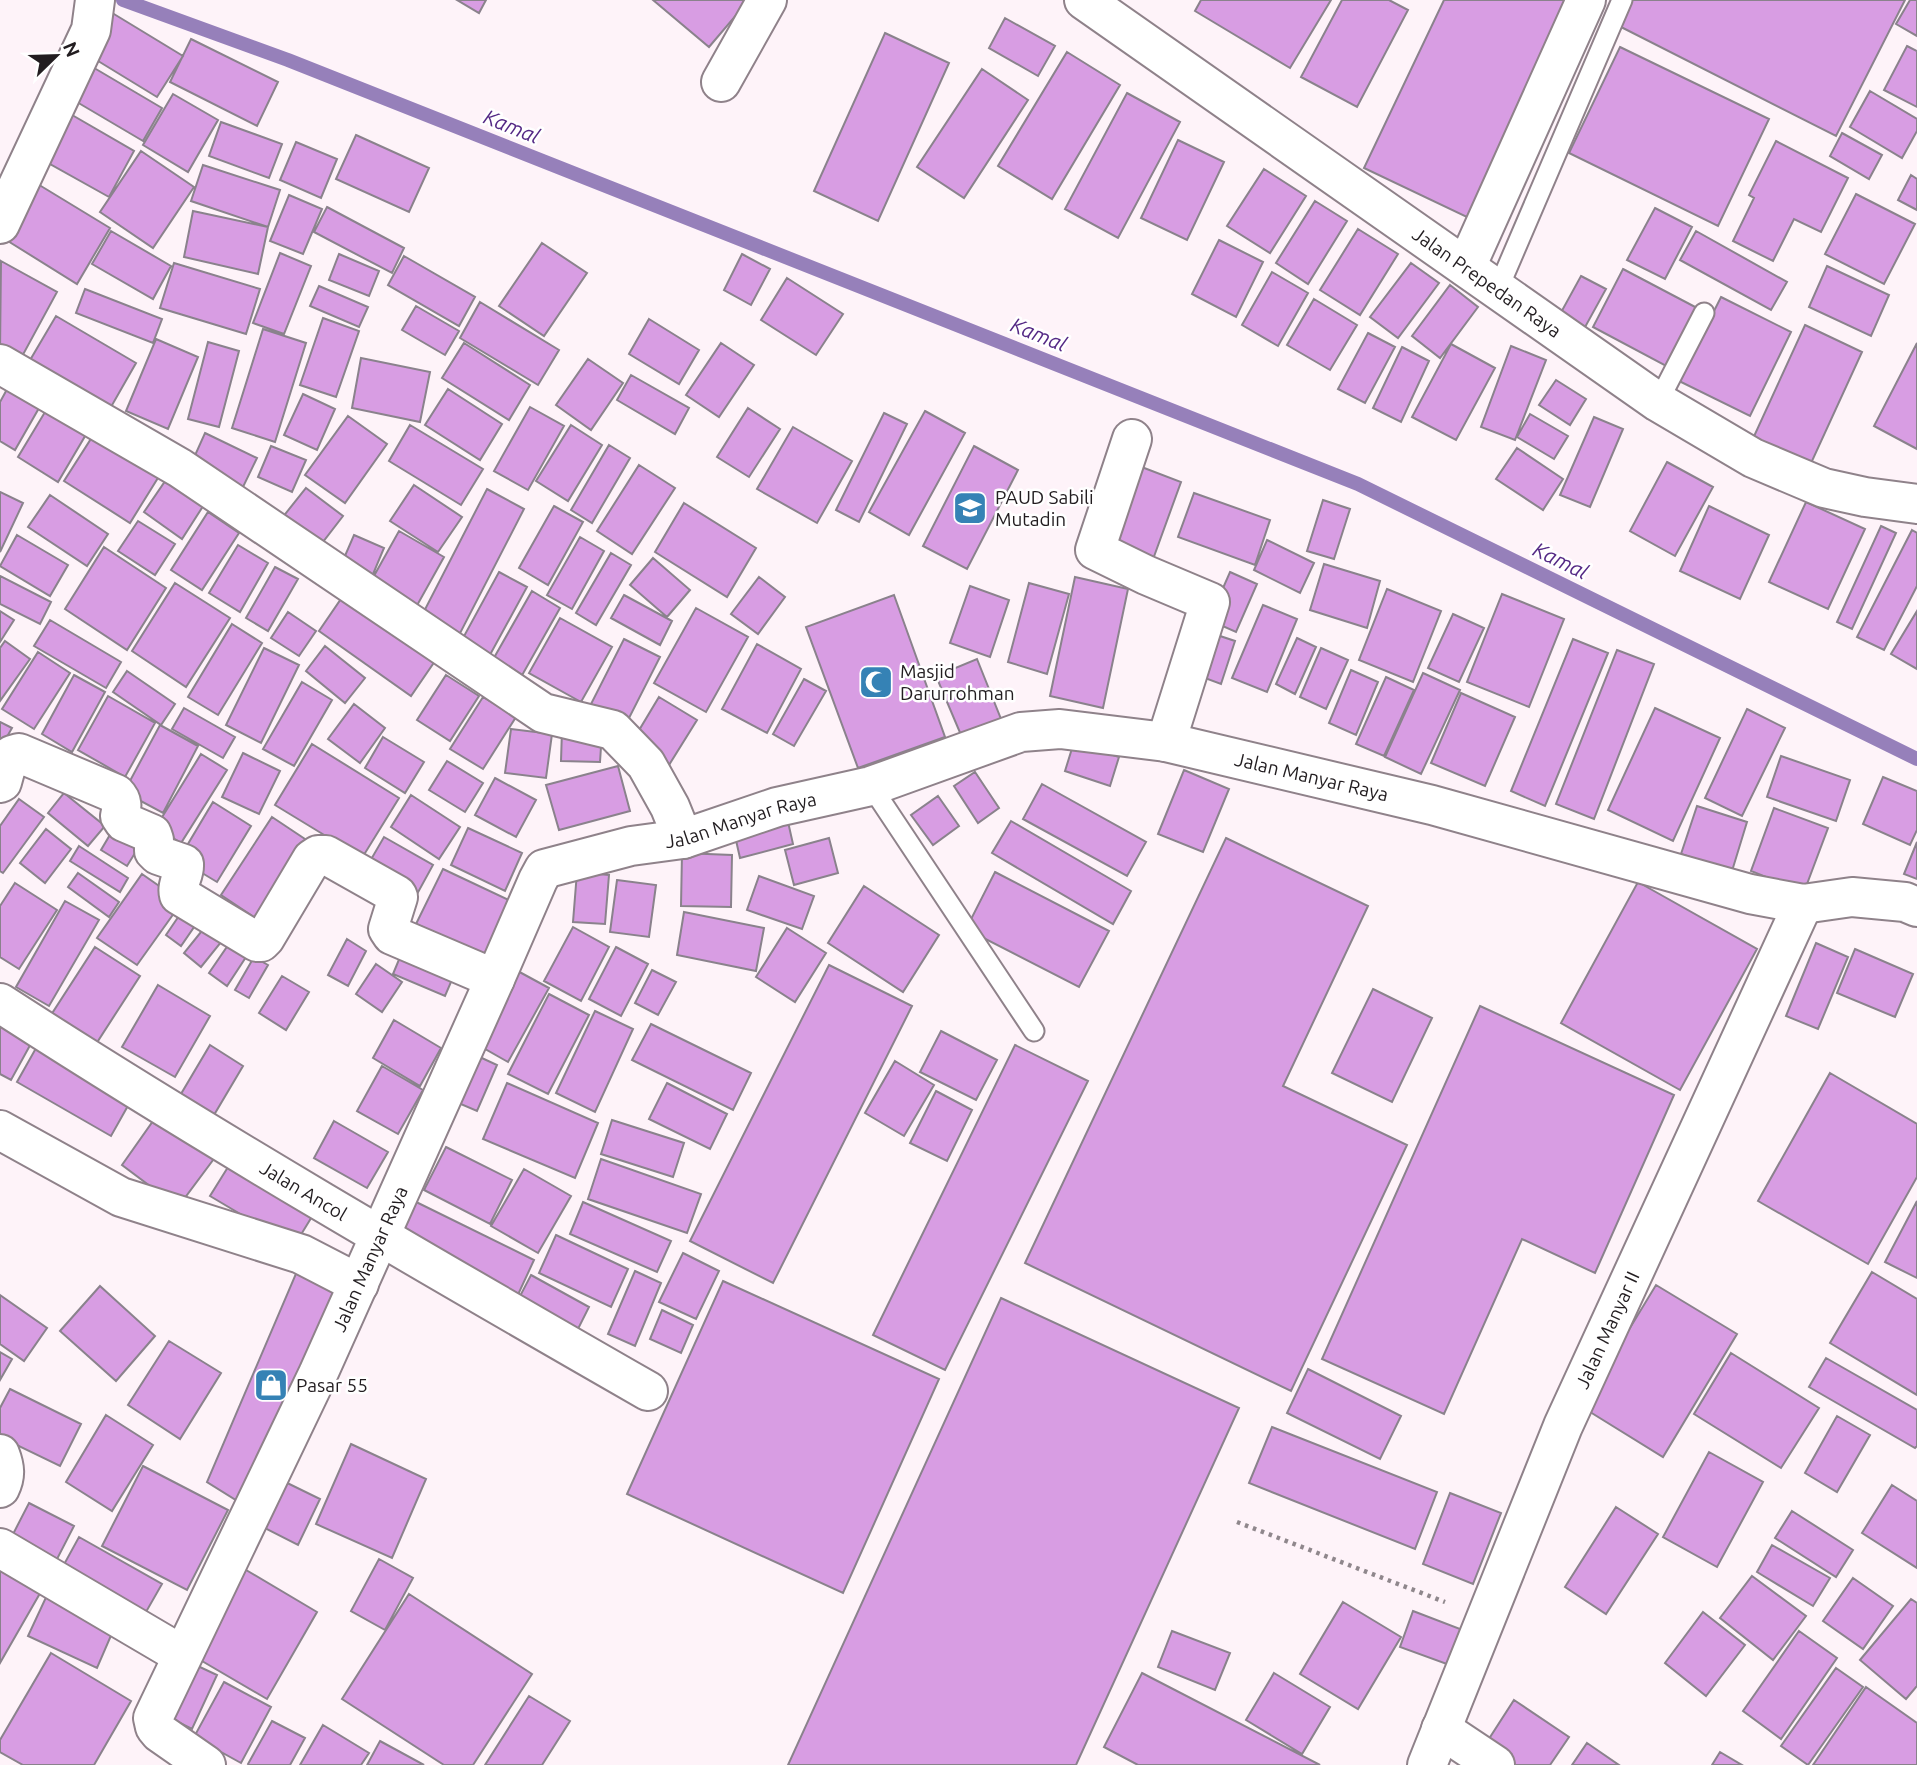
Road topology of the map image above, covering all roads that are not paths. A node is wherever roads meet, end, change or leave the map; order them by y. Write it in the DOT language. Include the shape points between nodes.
graph roads {
  1 [pos="767,0"];
  2 [pos="1084,0"];
  3 [pos="1586,0"];
  4 [pos="1622,0"];
  5 [pos="93,15"];
  6 [pos="721,82"];
  7 [pos="0,224"];
  8 [pos="1466,267"];
  9 [pos="1498,289"];
  10 [pos="1703,313"];
  11 [pos="0,364"];
  12 [pos="1658,402"];
  13 [pos="1132,439"];
  14 [pos="1917,505"];
  15 [pos="1166,742"];
  16 [pos="0,783"];
  17 [pos="870,786"];
  18 [pos="683,839"];
  19 [pos="1803,904"];
  20 [pos="1917,907"];
  21 [pos="495,979"];
  22 [pos="0,1003"];
  23 [pos="1034,1031"];
  24 [pos="0,1129"];
  25 [pos="380,1237"];
  26 [pos="359,1284"];
  27 [pos="648,1391"];
  28 [pos="0,1454"];
  29 [pos="0,1489"];
  30 [pos="0,1548"];
  31 [pos="183,1655"];
  32 [pos="1441,1728"];
  33 [pos="165,1753"];
  34 [pos="206,1765"];
  35 [pos="1427,1765"];
  36 [pos="1495,1765"];
  1 -- 6 [label="street"];
  2 -- 8 [label="street, Jalan Prepedan Raya"];
  3 -- 8 [label="street"];
  4 -- 9 [label="lane"];
  5 -- 7 [label="street"];
  8 -- 9 [label="street, Jalan Prepedan Raya"];
  9 -- 12 [label="street, Jalan Prepedan Raya"];
  10 -- 12 [label="lane"];
  11 -- 18 [label="street" via="180,468 543,713 612,730 646,764"];
  12 -- 14 [label="street, Jalan Prepedan Raya" via="1753,458 1824,488"];
  13 -- 15 [label="street" via="1095,550 1210,602"];
  15 -- 17 [label="street, Jalan Manyar Raya" via="1060,729 1021,732"];
  15 -- 19 [label="street, Jalan Manyar Raya" via="1432,805 1750,894"];
  16 -- 21 [label="street" via="8,760 19,754 116,794 124,822 152,834 158,855 184,864 179,895 257,942 265,938 312,859 326,855 397,895 388,929 392,935"];
  17 -- 18 [label="street, Jalan Manyar Raya" via="777,807"];
  17 -- 23 [label="lane"];
  18 -- 21 [label="street, Jalan Manyar Raya" via="631,846 544,869"];
  19 -- 20 [label="street, Jalan Manyar Raya" via="1852,897"];
  19 -- 32 [label="street, Jalan Manyar II" via="1563,1426"];
  21 -- 25 [label="street, Jalan Manyar Raya"];
  22 -- 25 [label="street, Jalan Ancol" via="107,1073"];
  24 -- 26 [label="street" via="121,1197 301,1254"];
  25 -- 26 [label="street, Jalan Manyar Raya"];
  25 -- 27 [label="street, Jalan Ancol"];
  26 -- 31 [label="street, Jalan Manyar Raya"];
  28 -- 29 [label="street" via="5,1468"];
  30 -- 31 [label="street"];
  31 -- 33 [label="street, Jalan Manyar Raya" via="153,1718"];
  32 -- 35 [label="street, Jalan Manyar II"];
  32 -- 36 [label="street"];
  33 -- 34 [label="street, Jalan Manyar Raya"];
}
